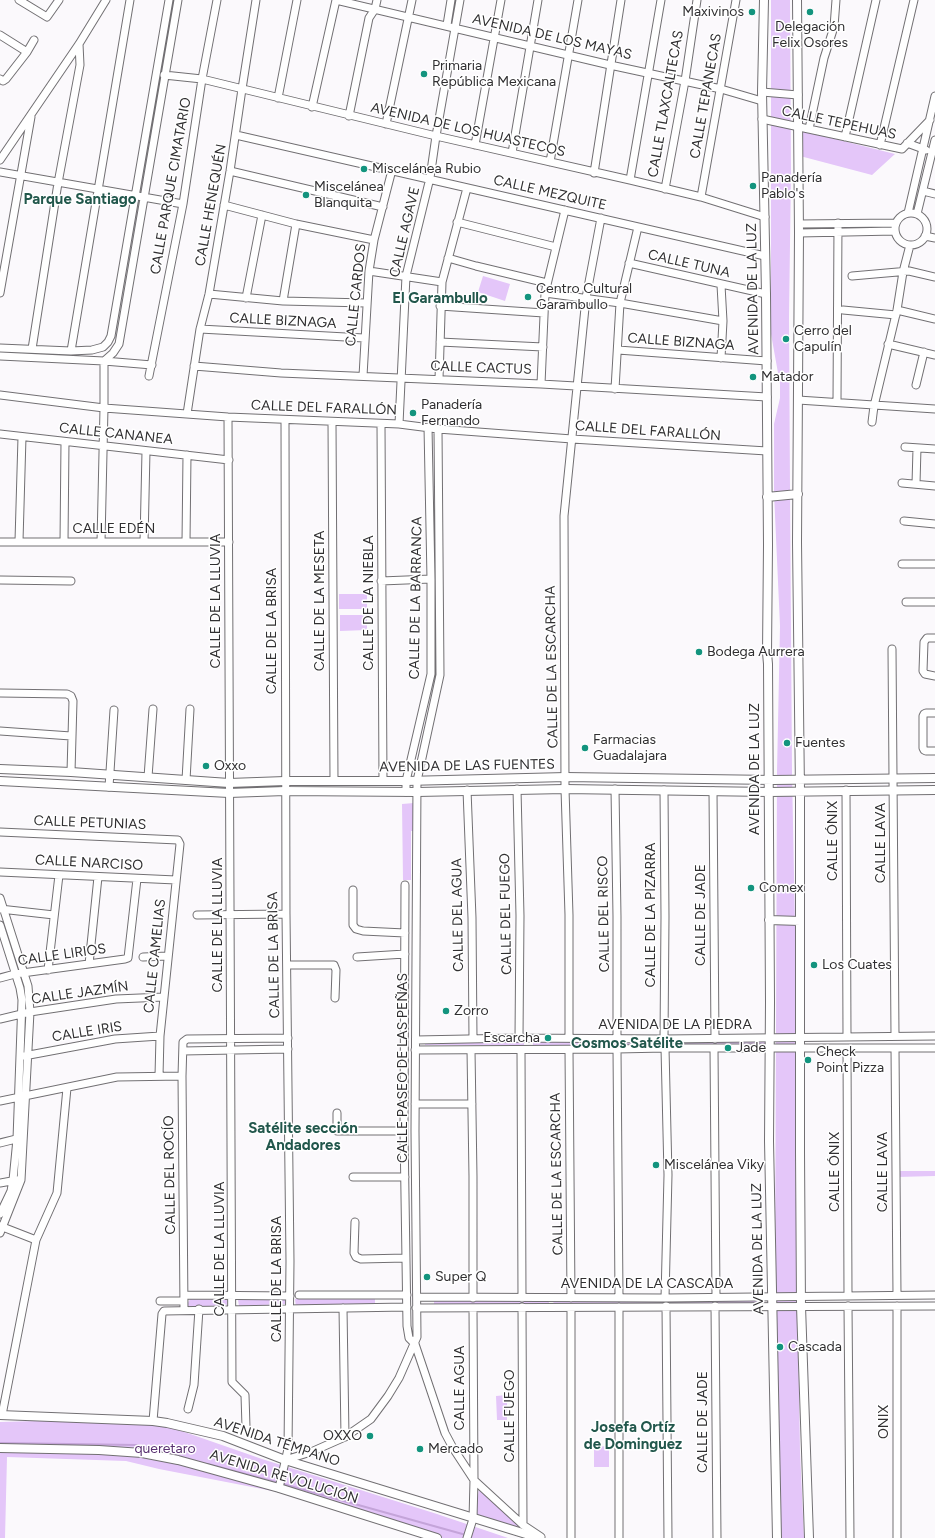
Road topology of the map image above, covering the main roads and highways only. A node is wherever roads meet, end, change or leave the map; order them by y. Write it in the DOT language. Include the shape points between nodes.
graph roads {
  1 [pos="764,0"];
  2 [pos="797,0"];
  3 [pos="798,494"];
  4 [pos="767,497"];
  5 [pos="0,769"];
  6 [pos="935,778"];
  7 [pos="800,779"];
  8 [pos="769,780"];
  9 [pos="0,781"];
  10 [pos="935,790"];
  11 [pos="800,791"];
  12 [pos="769,792"];
  13 [pos="769,920"];
  14 [pos="800,921"];
  15 [pos="1,1415"];
  16 [pos="0,1448"];
  17 [pos="437,1538"];
  18 [pos="539,1538"];
  19 [pos="777,1538"];
  20 [pos="809,1538"];
  1 -- 4 [label="main road, AVENIDA DE LA LUZ" via="762,119"];
  2 -- 3 [label="main road"];
  3 -- 4 [label="main road"];
  3 -- 7 [label="main road"];
  4 -- 8 [label="main road, AVENIDA DE LA LUZ"];
  5 -- 8 [label="main road, AVENIDA DE LAS FUENTES" via="229,783 566,777"];
  6 -- 7 [label="main road, AVENIDA DE LAS FUENTES"];
  7 -- 8 [label="main road, AVENIDA DE LAS FUENTES"];
  7 -- 11 [label="main road"];
  8 -- 12 [label="main road, AVENIDA DE LA LUZ"];
  9 -- 12 [label="main road, AVENIDA DE LAS FUENTES" via="229,793 517,789"];
  10 -- 11 [label="main road, AVENIDA DE LAS FUENTES"];
  11 -- 12 [label="main road, AVENIDA DE LAS FUENTES"];
  11 -- 14 [label="main road"];
  12 -- 13 [label="main road, AVENIDA DE LA LUZ"];
  13 -- 14 [label="main road"];
  13 -- 19 [label="main road, AVENIDA DE LA LUZ" via="769,1141"];
  14 -- 20 [label="main road" via="799,1296 795,1306"];
  15 -- 18 [label="main road, AVENIDA TÉMPANO" via="168,1423 223,1436 285,1460 472,1523"];
  16 -- 17 [label="main road, AVENIDA REVOLUCIÓN" via="99,1450 142,1453 178,1460 279,1486"];
}
